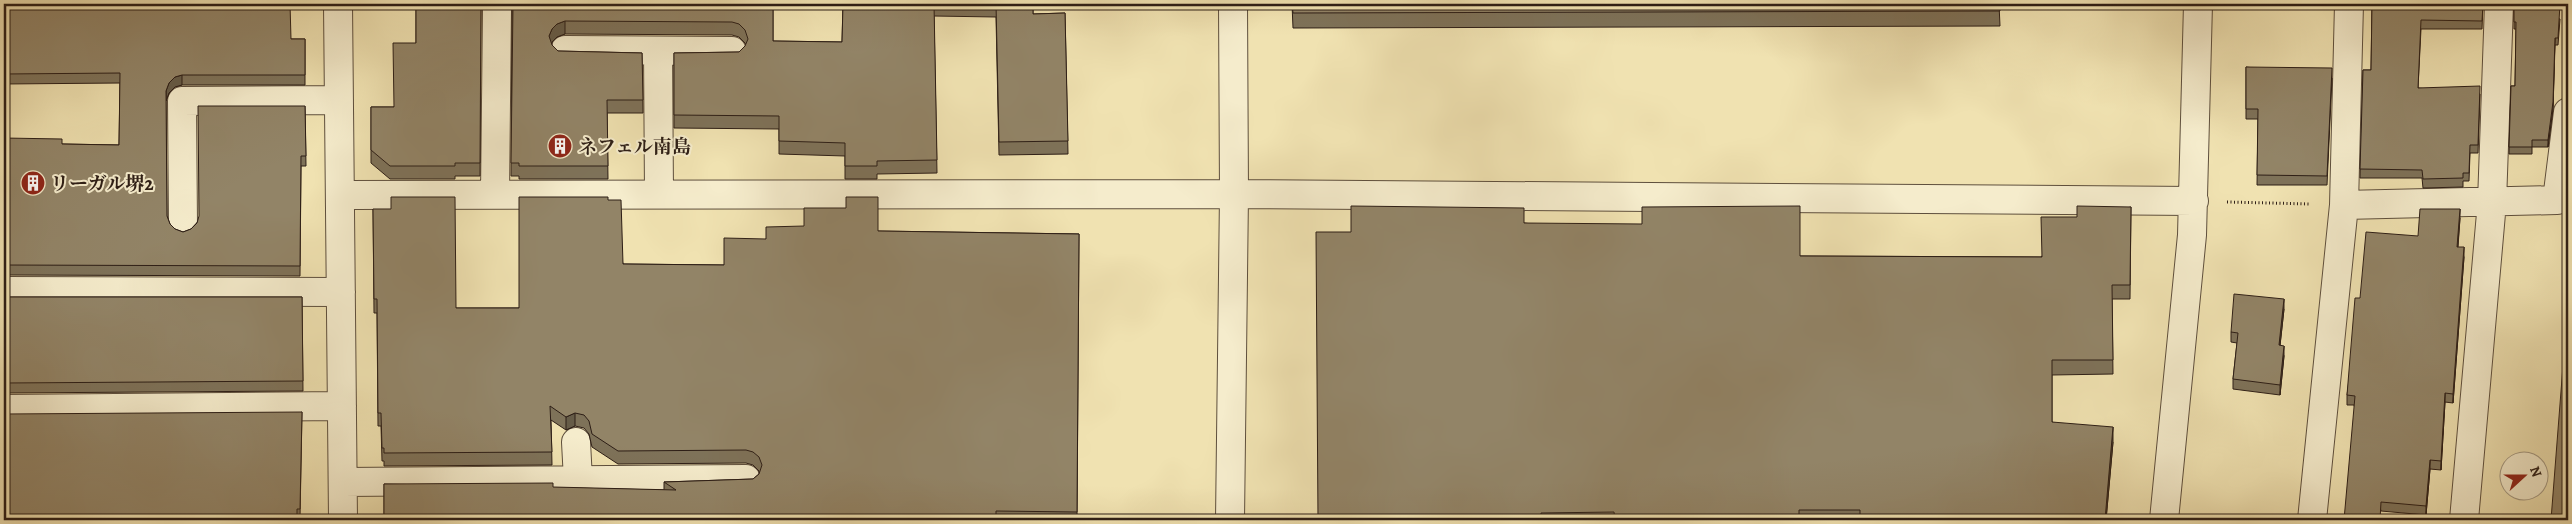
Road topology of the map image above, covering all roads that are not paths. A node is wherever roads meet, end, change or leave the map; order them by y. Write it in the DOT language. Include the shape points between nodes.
graph roads {
  1 [pos="338,4"];
  2 [pos="1233,4"];
  3 [pos="2198,4"];
  4 [pos="2348,4"];
  5 [pos="2499,4"];
  6 [pos="497,9"];
  7 [pos="565,50"];
  8 [pos="732,50"];
  9 [pos="658,51"];
  10 [pos="339,100"];
  11 [pos="2568,112"];
  12 [pos="340,194"];
  13 [pos="495,194"];
  14 [pos="659,194"];
  15 [pos="1234,194"];
  16 [pos="2194,201"];
  17 [pos="2492,202"];
  18 [pos="2344,205"];
  19 [pos="183,226"];
  20 [pos="4,291"];
  21 [pos="341,292"];
  22 [pos="342,406"];
  23 [pos="4,409"];
  24 [pos="576,442"];
  25 [pos="746,479"];
  26 [pos="578,480"];
  27 [pos="343,482"];
  28 [pos="342,520"];
  29 [pos="1230,520"];
  30 [pos="2164,520"];
  31 [pos="2312,520"];
  32 [pos="2464,520"];
  1 -- 10 [label="street"];
  2 -- 15 [label="street"];
  3 -- 16 [label="street"];
  4 -- 18 [label="street"];
  5 -- 17 [label="street"];
  6 -- 13 [label="street"];
  7 -- 9 [label="street"];
  8 -- 9 [label="street"];
  9 -- 14 [label="street"];
  10 -- 12 [label="street"];
  10 -- 19 [label="street" via="182,101"];
  11 -- 17 [label="street" via="2557,200"];
  12 -- 13 [label="street"];
  12 -- 21 [label="street"];
  13 -- 14 [label="street"];
  14 -- 15 [label="street"];
  15 -- 16 [label="street"];
  15 -- 29 [label="street"];
  16 -- 30 [label="street"];
  17 -- 18 [label="street"];
  17 -- 32 [label="street"];
  18 -- 31 [label="street"];
  20 -- 21 [label="street"];
  21 -- 22 [label="street"];
  22 -- 23 [label="street"];
  22 -- 27 [label="street"];
  24 -- 26 [label="street"];
  25 -- 26 [label="street"];
  26 -- 27 [label="street"];
  27 -- 28 [label="street"];
}
